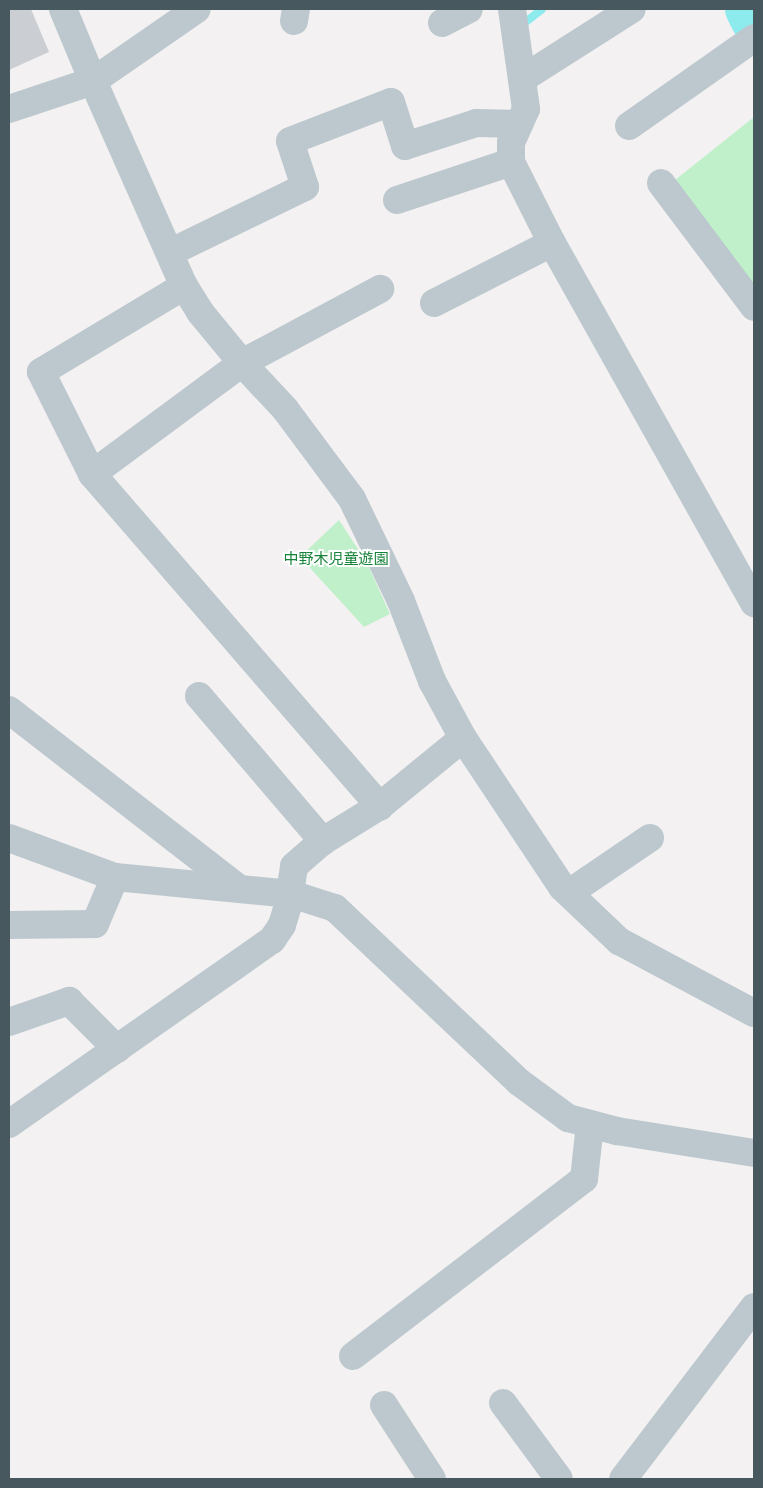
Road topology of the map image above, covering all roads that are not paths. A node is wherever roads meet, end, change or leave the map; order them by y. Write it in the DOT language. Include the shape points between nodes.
graph roads {
  1 [pos="63,9"];
  2 [pos="197,9"];
  3 [pos="469,9"];
  4 [pos="512,9"];
  5 [pos="632,9"];
  6 [pos="442,23"];
  7 [pos="754,38"];
  8 [pos="522,79"];
  9 [pos="93,81"];
  10 [pos="9,109"];
  11 [pos="519,124"];
  12 [pos="629,126"];
  13 [pos="511,162"];
  14 [pos="661,183"];
  15 [pos="396,200"];
  16 [pos="552,243"];
  17 [pos="171,252"];
  18 [pos="184,286"];
  19 [pos="380,289"];
  20 [pos="434,304"];
  21 [pos="754,307"];
  22 [pos="242,363"];
  23 [pos="92,474"];
  24 [pos="754,604"];
  25 [pos="199,696"];
  26 [pos="9,710"];
  27 [pos="464,738"];
  28 [pos="380,806"];
  29 [pos="9,838"];
  30 [pos="650,838"];
  31 [pos="323,842"];
  32 [pos="115,877"];
  33 [pos="240,889"];
  34 [pos="569,893"];
  35 [pos="291,894"];
  36 [pos="9,925"];
  37 [pos="754,1013"];
  38 [pos="9,1022"];
  39 [pos="117,1049"];
  40 [pos="9,1124"];
  41 [pos="590,1125"];
  42 [pos="754,1153"];
  43 [pos="754,1307"];
  44 [pos="353,1356"];
  45 [pos="503,1403"];
  46 [pos="384,1405"];
  47 [pos="432,1479"];
  48 [pos="559,1479"];
  49 [pos="623,1479"];
  1 -- 9 [label="street"];
  2 -- 9 [label="street"];
  3 -- 6 [label="street"];
  4 -- 8 [label="street"];
  5 -- 8 [label="street"];
  7 -- 12 [label="street"];
  8 -- 11 [label="street" via="526,109"];
  9 -- 10 [label="street"];
  9 -- 17 [label="street"];
  11 -- 13 [label="street" via="511,142"];
  11 -- 17 [label="street" via="476,123 405,146 391,102 290,141 305,187"];
  13 -- 15 [label="street"];
  13 -- 16 [label="street"];
  14 -- 21 [label="street"];
  16 -- 20 [label="street"];
  16 -- 24 [label="street"];
  17 -- 18 [label="street"];
  18 -- 22 [label="street" via="200,312"];
  18 -- 23 [label="street" via="41,372"];
  19 -- 22 [label="street"];
  22 -- 23 [label="street"];
  22 -- 27 [label="street" via="285,408 352,499 401,601 432,681"];
  23 -- 28 [label="street"];
  25 -- 31 [label="street"];
  26 -- 33 [label="street"];
  27 -- 28 [label="street"];
  27 -- 34 [label="street" via="511,813"];
  28 -- 31 [label="street"];
  29 -- 32 [label="street"];
  30 -- 34 [label="street"];
  31 -- 35 [label="street" via="294,866"];
  32 -- 33 [label="street"];
  32 -- 36 [label="street" via="95,924"];
  33 -- 35 [label="street"];
  34 -- 37 [label="street" via="619,941"];
  35 -- 39 [label="street" via="282,925 272,940"];
  35 -- 41 [label="street" via="335,908 519,1082 568,1118"];
  38 -- 39 [label="street" via="69,1001"];
  39 -- 40 [label="street"];
  41 -- 42 [label="street"];
  41 -- 44 [label="street" via="584,1179"];
  43 -- 49 [label="street"];
  45 -- 48 [label="street"];
  46 -- 47 [label="street"];
}
